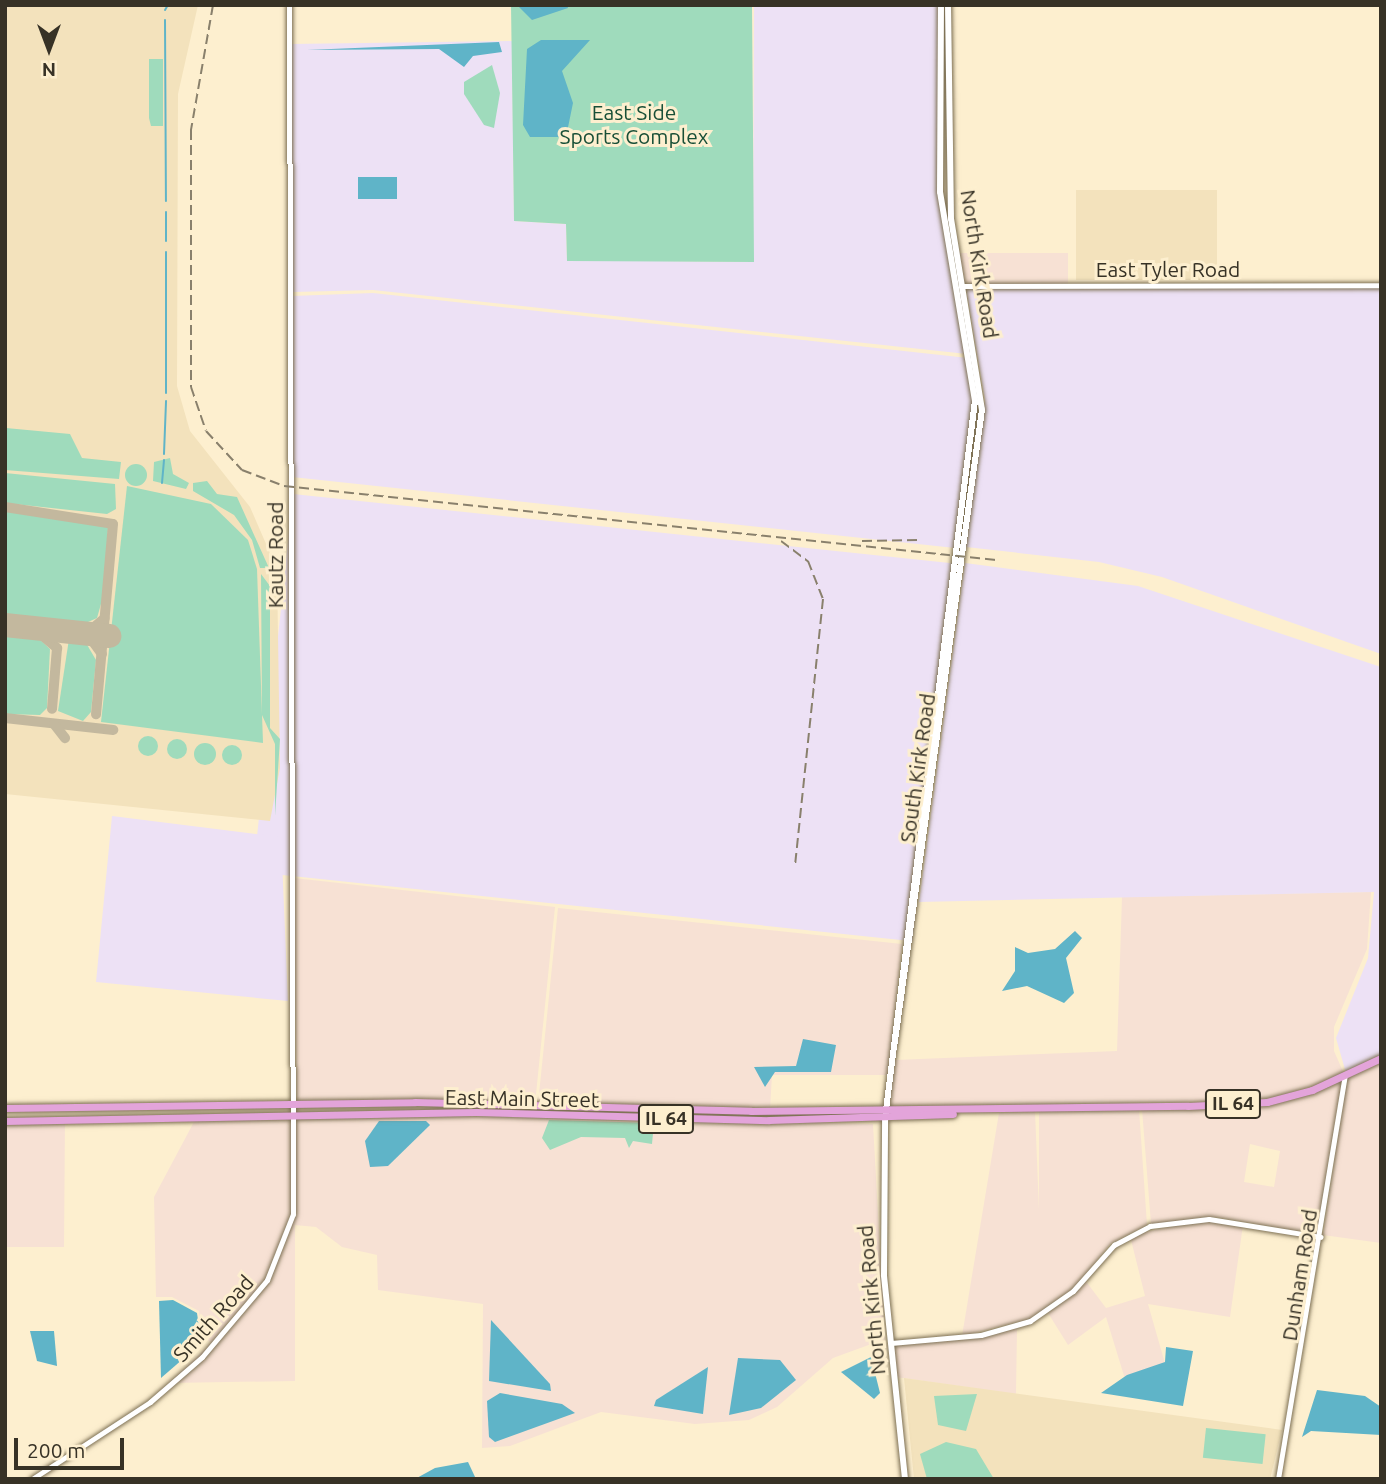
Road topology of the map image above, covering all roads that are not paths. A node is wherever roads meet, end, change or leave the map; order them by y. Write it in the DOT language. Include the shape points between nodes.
graph roads {
  1 [pos="289,5"];
  2 [pos="941,5"];
  3 [pos="948,5"];
  4 [pos="1381,285"];
  5 [pos="960,286"];
  6 [pos="969,485"];
  7 [pos="1381,1058"];
  8 [pos="1345,1076"];
  9 [pos="295,1104"];
  10 [pos="5,1108"];
  11 [pos="294,1114"];
  12 [pos="885,1114"];
  13 [pos="5,1121"];
  14 [pos="1321,1237"];
  15 [pos="891,1343"];
  16 [pos="32,1479"];
  17 [pos="905,1479"];
  18 [pos="1278,1479"];
  1 -- 9 [label="street, Kautz Road"];
  2 -- 5 [label="main road, North Kirk Road" via="940,192"];
  3 -- 5 [label="main road, North Kirk Road" via="950,206"];
  4 -- 5 [label="street, East Tyler Road"];
  5 -- 6 [label="main road, North Kirk Road" via="982,390"];
  6 -- 12 [label="main road, South Kirk Road"];
  7 -- 8 [label="main road, East Main Street / IL 64"];
  8 -- 12 [label="main road, East Main Street / IL 64" via="1267,1102"];
  8 -- 14 [label="street, Dunham Road"];
  9 -- 10 [label="main road, East Main Street / IL 64"];
  9 -- 11 [label="street, Smith Road"];
  9 -- 12 [label="main road, East Main Street / IL 64"];
  11 -- 12 [label="main road, East Main Street / IL 64"];
  11 -- 13 [label="main road, East Main Street / IL 64"];
  11 -- 16 [label="street, Smith Road" via="293,1214 285,1245 254,1299 169,1388"];
  12 -- 15 [label="main road, North Kirk Road" via="881,1228"];
  14 -- 15 [label="street" via="1209,1219 1150,1226 1114,1245 1073,1292 1030,1321 981,1335"];
  14 -- 18 [label="street, Dunham Road"];
  15 -- 17 [label="main road, North Kirk Road"];
}
